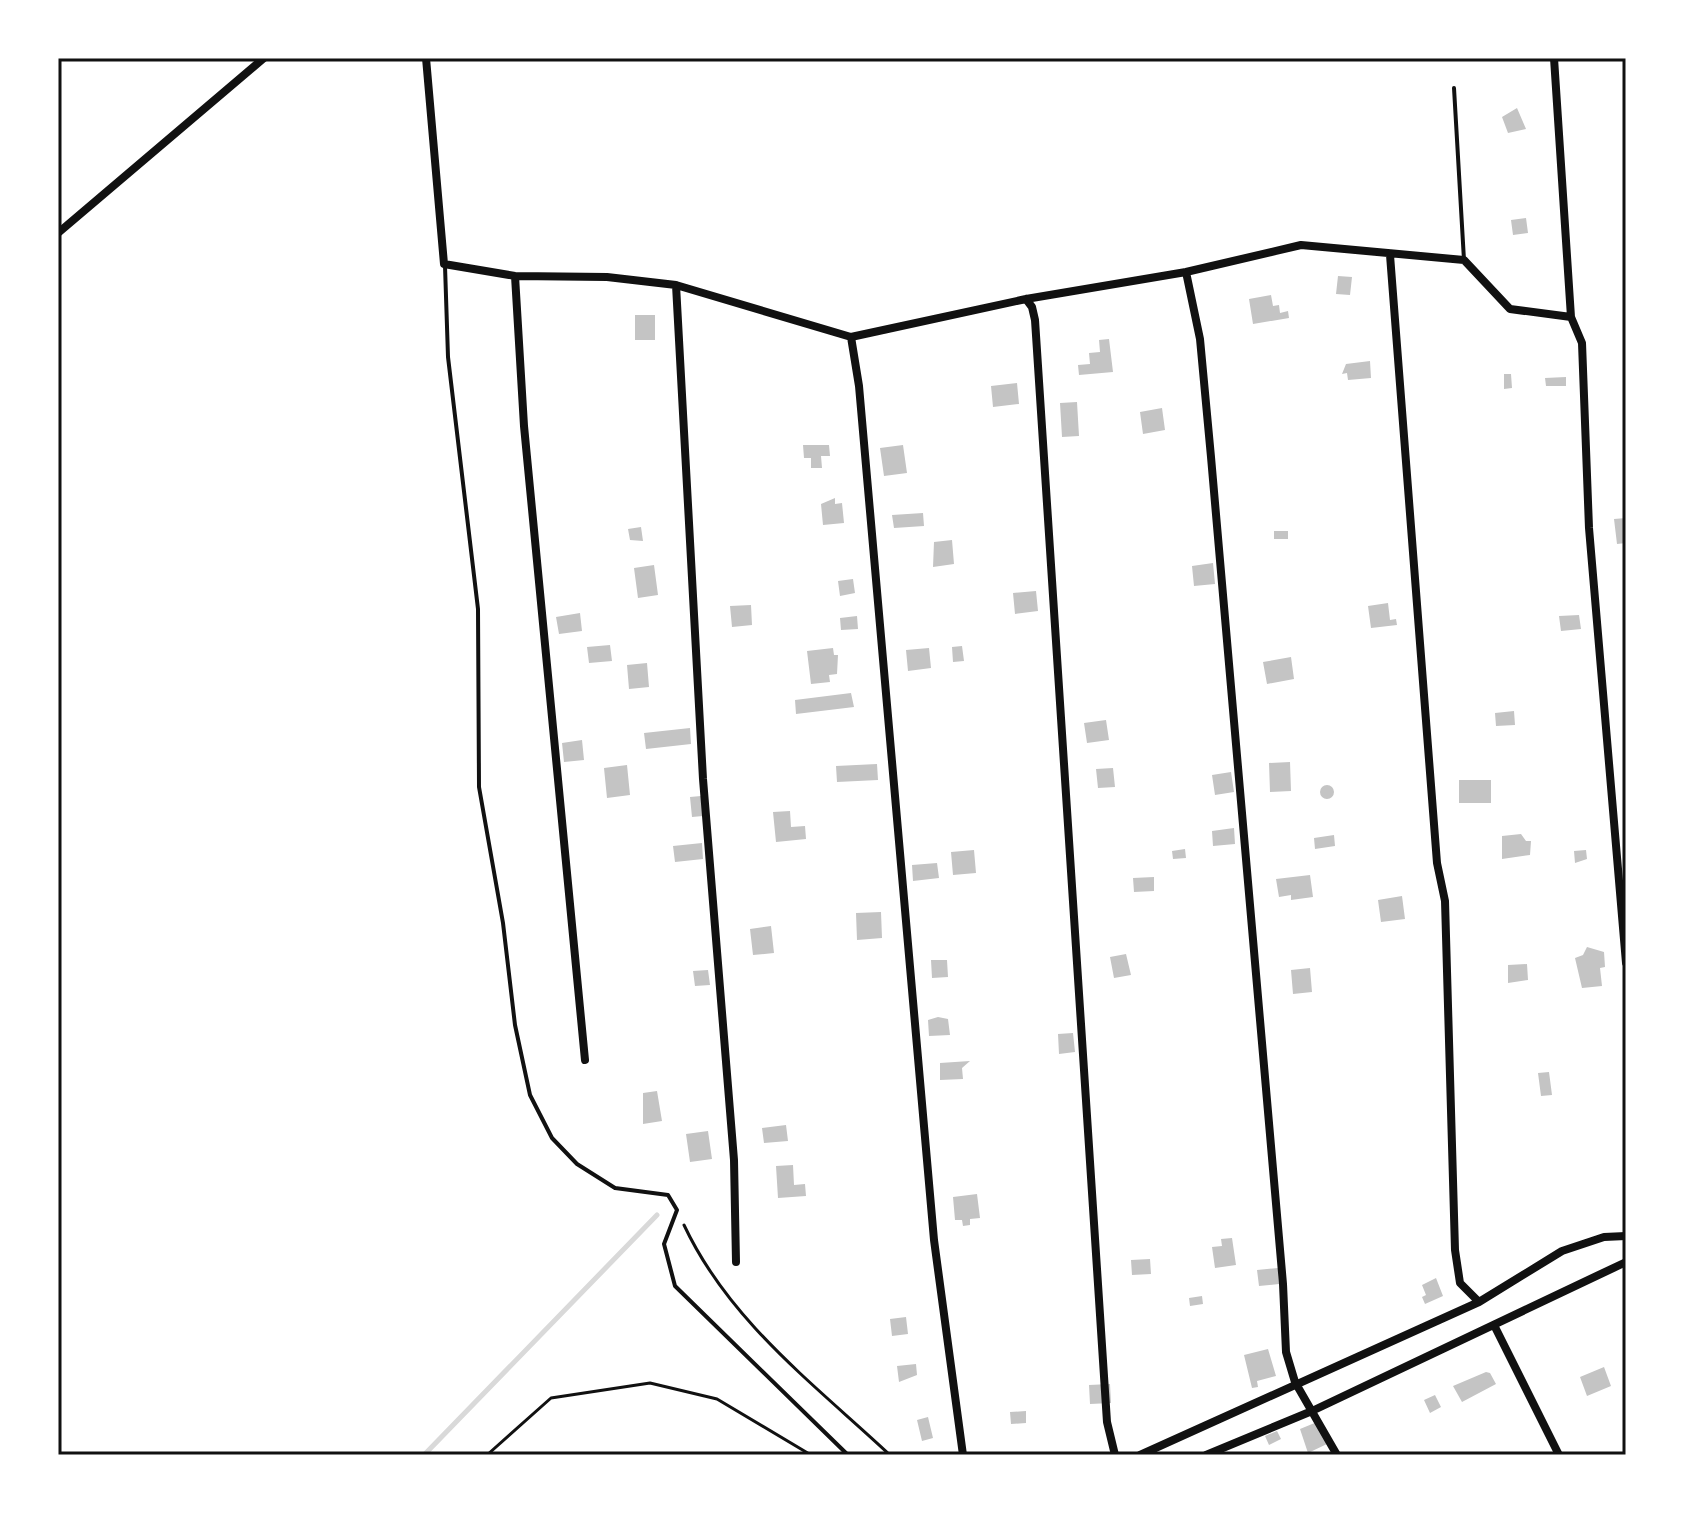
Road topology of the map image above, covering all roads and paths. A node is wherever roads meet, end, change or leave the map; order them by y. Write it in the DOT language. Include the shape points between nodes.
graph roads {
  1 [pos="264,58"];
  2 [pos="426,58"];
  3 [pos="1554,58"];
  4 [pos="1454,88"];
  5 [pos="58,233"];
  6 [pos="1390,255"];
  7 [pos="1464,260"];
  8 [pos="444,264"];
  9 [pos="1186,272"];
  10 [pos="515,276"];
  11 [pos="676,285"];
  12 [pos="1026,299"];
  13 [pos="1571,317"];
  14 [pos="851,337"];
  15 [pos="1626,963"];
  16 [pos="585,1060"];
  17 [pos="677,1210"];
  18 [pos="1626,1236"];
  19 [pos="736,1262"];
  20 [pos="1626,1262"];
  21 [pos="1479,1302"];
  22 [pos="1494,1325"];
  23 [pos="1295,1382"];
  24 [pos="1312,1411"];
  25 [pos="487,1455"];
  26 [pos="811,1455"];
  27 [pos="848,1455"];
  28 [pos="890,1455"];
  29 [pos="963,1455"];
  30 [pos="1115,1455"];
  31 [pos="1140,1455"];
  32 [pos="1206,1455"];
  33 [pos="1337,1455"];
  34 [pos="1559,1455"];
  1 -- 5 [label="street"];
  2 -- 8 [label="street"];
  3 -- 13 [label="street"];
  4 -- 7 [label="lane"];
  6 -- 7 [label="street"];
  6 -- 9 [label="street" via="1301,245"];
  6 -- 21 [label="street" via="1437,863 1445,901 1455,1250 1460,1283"];
  7 -- 13 [label="street" via="1510,309"];
  8 -- 10 [label="street"];
  8 -- 17 [label="lane" via="448,357 478,609 479,787 530,1095 552,1138 577,1164 615,1188 668,1195"];
  9 -- 12 [label="street"];
  9 -- 23 [label="street" via="1200,339 1286,1352"];
  10 -- 11 [label="street" via="607,277"];
  10 -- 16 [label="street" via="524,426"];
  11 -- 14 [label="street"];
  11 -- 19 [label="street" via="703,779 734,1160"];
  12 -- 14 [label="street"];
  12 -- 30 [label="street" via="1035,320 1107,1422"];
  13 -- 15 [label="street" via="1582,343 1589,528"];
  14 -- 29 [label="street" via="934,1240"];
  17 -- 27 [label="lane" via="664,1244 675,1286"];
  17 -- 28 [label="path" via="703,1264 737,1311"];
  18 -- 21 [label="street" via="1604,1237 1562,1251"];
  20 -- 22 [label="street"];
  21 -- 23 [label="street"];
  22 -- 24 [label="street"];
  22 -- 34 [label="street"];
  23 -- 24 [label="street"];
  23 -- 31 [label="street" via="1260,1403"];
  24 -- 32 [label="street"];
  24 -- 33 [label="street"];
  25 -- 26 [label="path" via="551,1398 650,1383 717,1399"];
}
